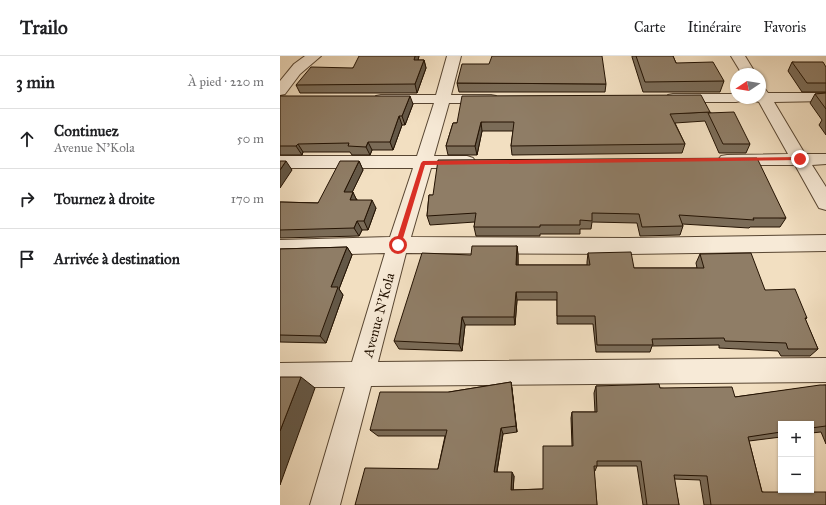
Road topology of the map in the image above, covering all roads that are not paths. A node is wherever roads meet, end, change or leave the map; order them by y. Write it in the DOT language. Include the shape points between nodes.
graph roads {
  1 [pos="314,56"];
  2 [pos="454,56"];
  3 [pos="738,56"];
  4 [pos="280,65"];
  5 [pos="745,68"];
  6 [pos="293,73"];
  7 [pos="283,96"];
  8 [pos="766,96"];
  9 [pos="826,97"];
  10 [pos="657,98"];
  11 [pos="730,98"];
  12 [pos="366,99"];
  13 [pos="443,99"];
  14 [pos="507,99"];
  15 [pos="766,104"];
  16 [pos="800,159"];
  17 [pos="826,159"];
  18 [pos="714,160"];
  19 [pos="280,162"];
  20 [pos="486,162"];
  21 [pos="423,163"];
  22 [pos="826,203"];
  23 [pos="826,243"];
  24 [pos="398,245"];
  25 [pos="280,248"];
  26 [pos="826,370"];
  27 [pos="280,375"];
  28 [pos="363,375"];
  29 [pos="325,505"];
  1 -- 6 [label="street"];
  2 -- 13 [label="street, Avenue N'Kola"];
  3 -- 5 [label="street"];
  4 -- 6 [label="street"];
  6 -- 7 [label="street"];
  8 -- 9 [label="street"];
  10 -- 11 [label="street"];
  12 -- 13 [label="street"];
  13 -- 14 [label="street"];
  13 -- 21 [label="street, Avenue N'Kola"];
  15 -- 16 [label="street"];
  16 -- 17 [label="street"];
  16 -- 18 [label="street"];
  16 -- 22 [label="street"];
  19 -- 21 [label="street"];
  20 -- 21 [label="street"];
  21 -- 24 [label="street, Avenue N'Kola"];
  23 -- 24 [label="street" via="628,246"];
  24 -- 25 [label="street"];
  24 -- 28 [label="street, Avenue N'Kola"];
  26 -- 28 [label="street"];
  27 -- 28 [label="street"];
  28 -- 29 [label="street, Avenue N'Kola"];
}
